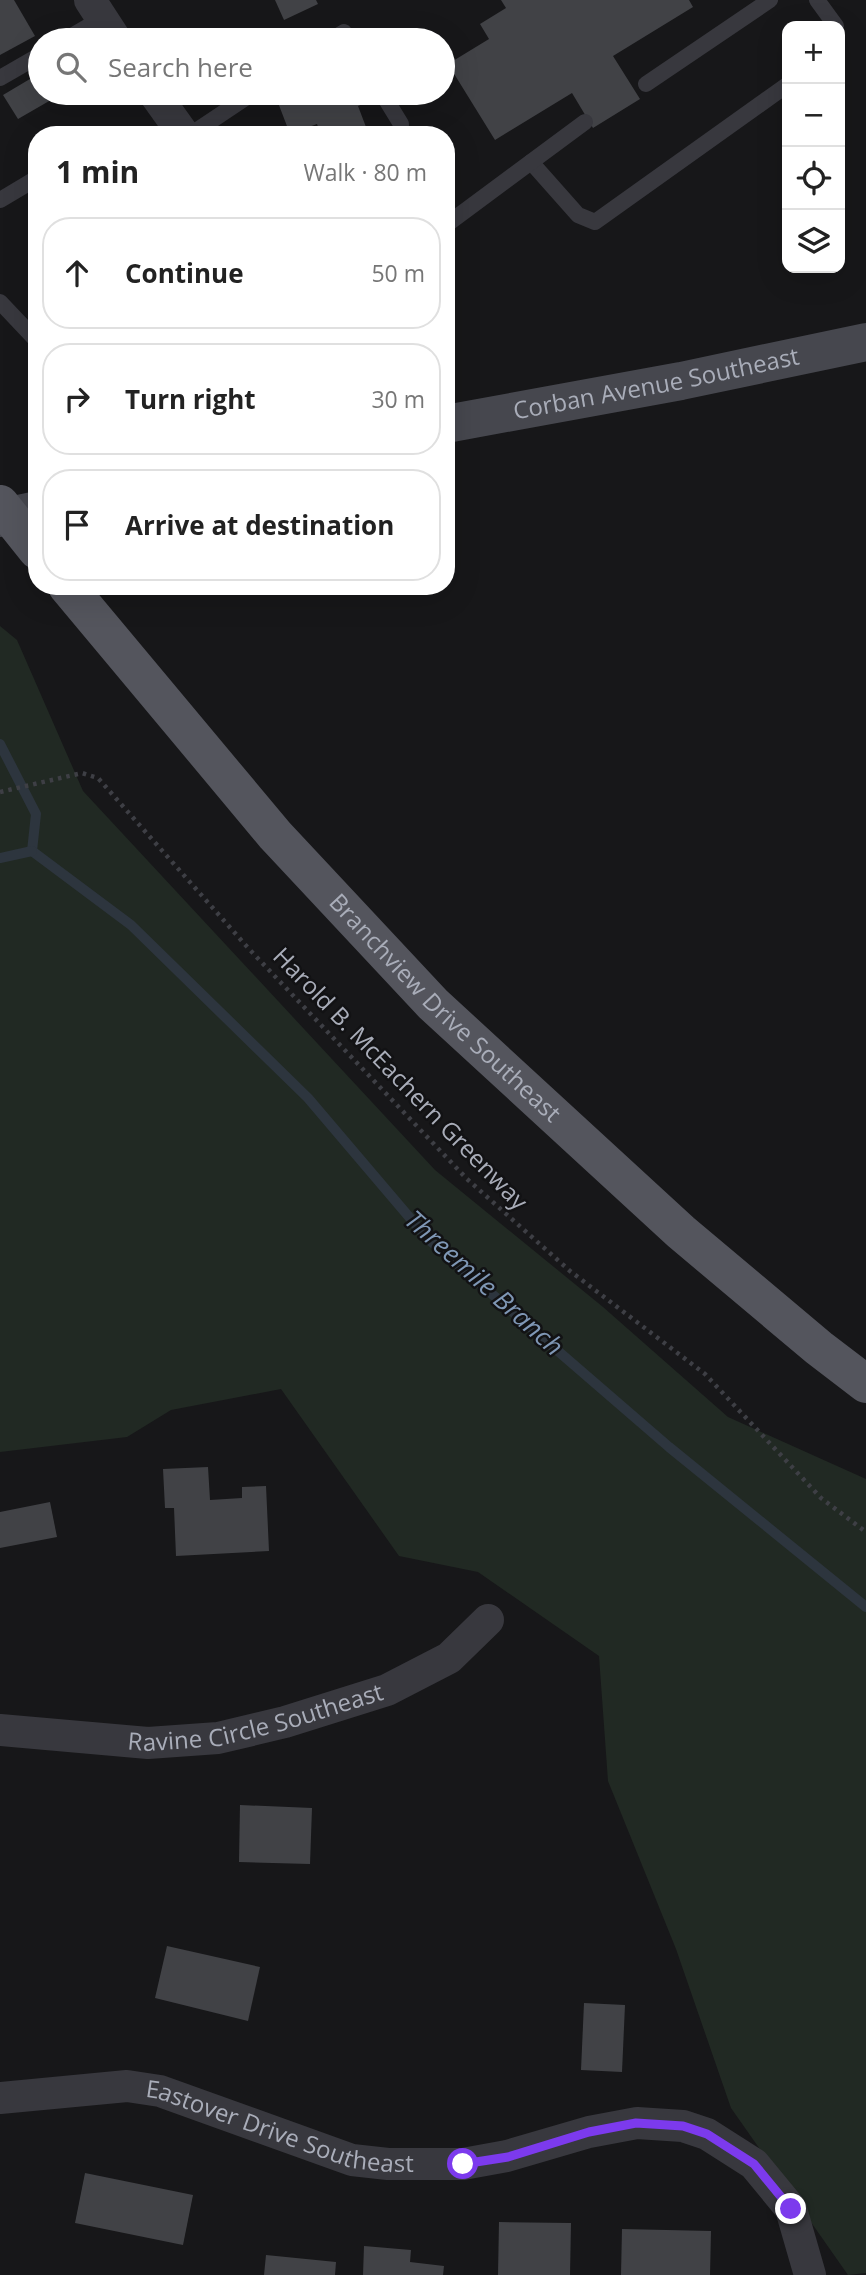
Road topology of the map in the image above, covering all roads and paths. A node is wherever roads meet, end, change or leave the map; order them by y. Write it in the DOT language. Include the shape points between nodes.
graph roads {
  1 [pos="770,0"];
  2 [pos="817,0"];
  3 [pos="832,21"];
  4 [pos="28,62"];
  5 [pos="0,78"];
  6 [pos="646,84"];
  7 [pos="782,89"];
  8 [pos="163,105"];
  9 [pos="235,105"];
  10 [pos="389,105"];
  11 [pos="585,122"];
  12 [pos="178,126"];
  13 [pos="204,126"];
  14 [pos="401,126"];
  15 [pos="531,162"];
  16 [pos="28,183"];
  17 [pos="0,200"];
  18 [pos="455,218"];
  19 [pos="0,302"];
  20 [pos="28,332"];
  21 [pos="866,342"];
  22 [pos="455,423"];
  23 [pos="11,512"];
  24 [pos="28,537"];
  25 [pos="75,595"];
  26 [pos="0,792"];
  27 [pos="866,1384"];
  28 [pos="866,1532"];
  29 [pos="488,1620"];
  30 [pos="0,1730"];
  31 [pos="0,2098"];
  32 [pos="810,2275"];
  1 -- 6 [label="lane"];
  2 -- 3 [label="lane"];
  4 -- 5 [label="lane"];
  7 -- 15 [label="lane" via="596,222 578,215"];
  8 -- 12 [label="street"];
  9 -- 13 [label="lane"];
  10 -- 14 [label="lane"];
  11 -- 15 [label="lane"];
  15 -- 18 [label="lane"];
  16 -- 17 [label="lane"];
  19 -- 20 [label="lane"];
  21 -- 22 [label="main road, Corban Avenue Southeast"];
  23 -- 24 [label="main road"];
  25 -- 27 [label="main road, Branchview Drive Southeast" via="275,835 433,1004 681,1232"];
  26 -- 28 [label="path, Harold B. McEachern Greenway" via="82,773 98,778 249,949 467,1179 570,1271 705,1374 821,1498"];
  29 -- 30 [label="street, Ravine Circle Southeast" via="449,1658 387,1690 218,1738 148,1742"];
  31 -- 32 [label="street, Eastover Drive Southeast" via="127,2087 160,2091 352,2160 388,2164 463,2164 508,2157 636,2123 683,2126 707,2134 754,2164 791,2209"];
}
